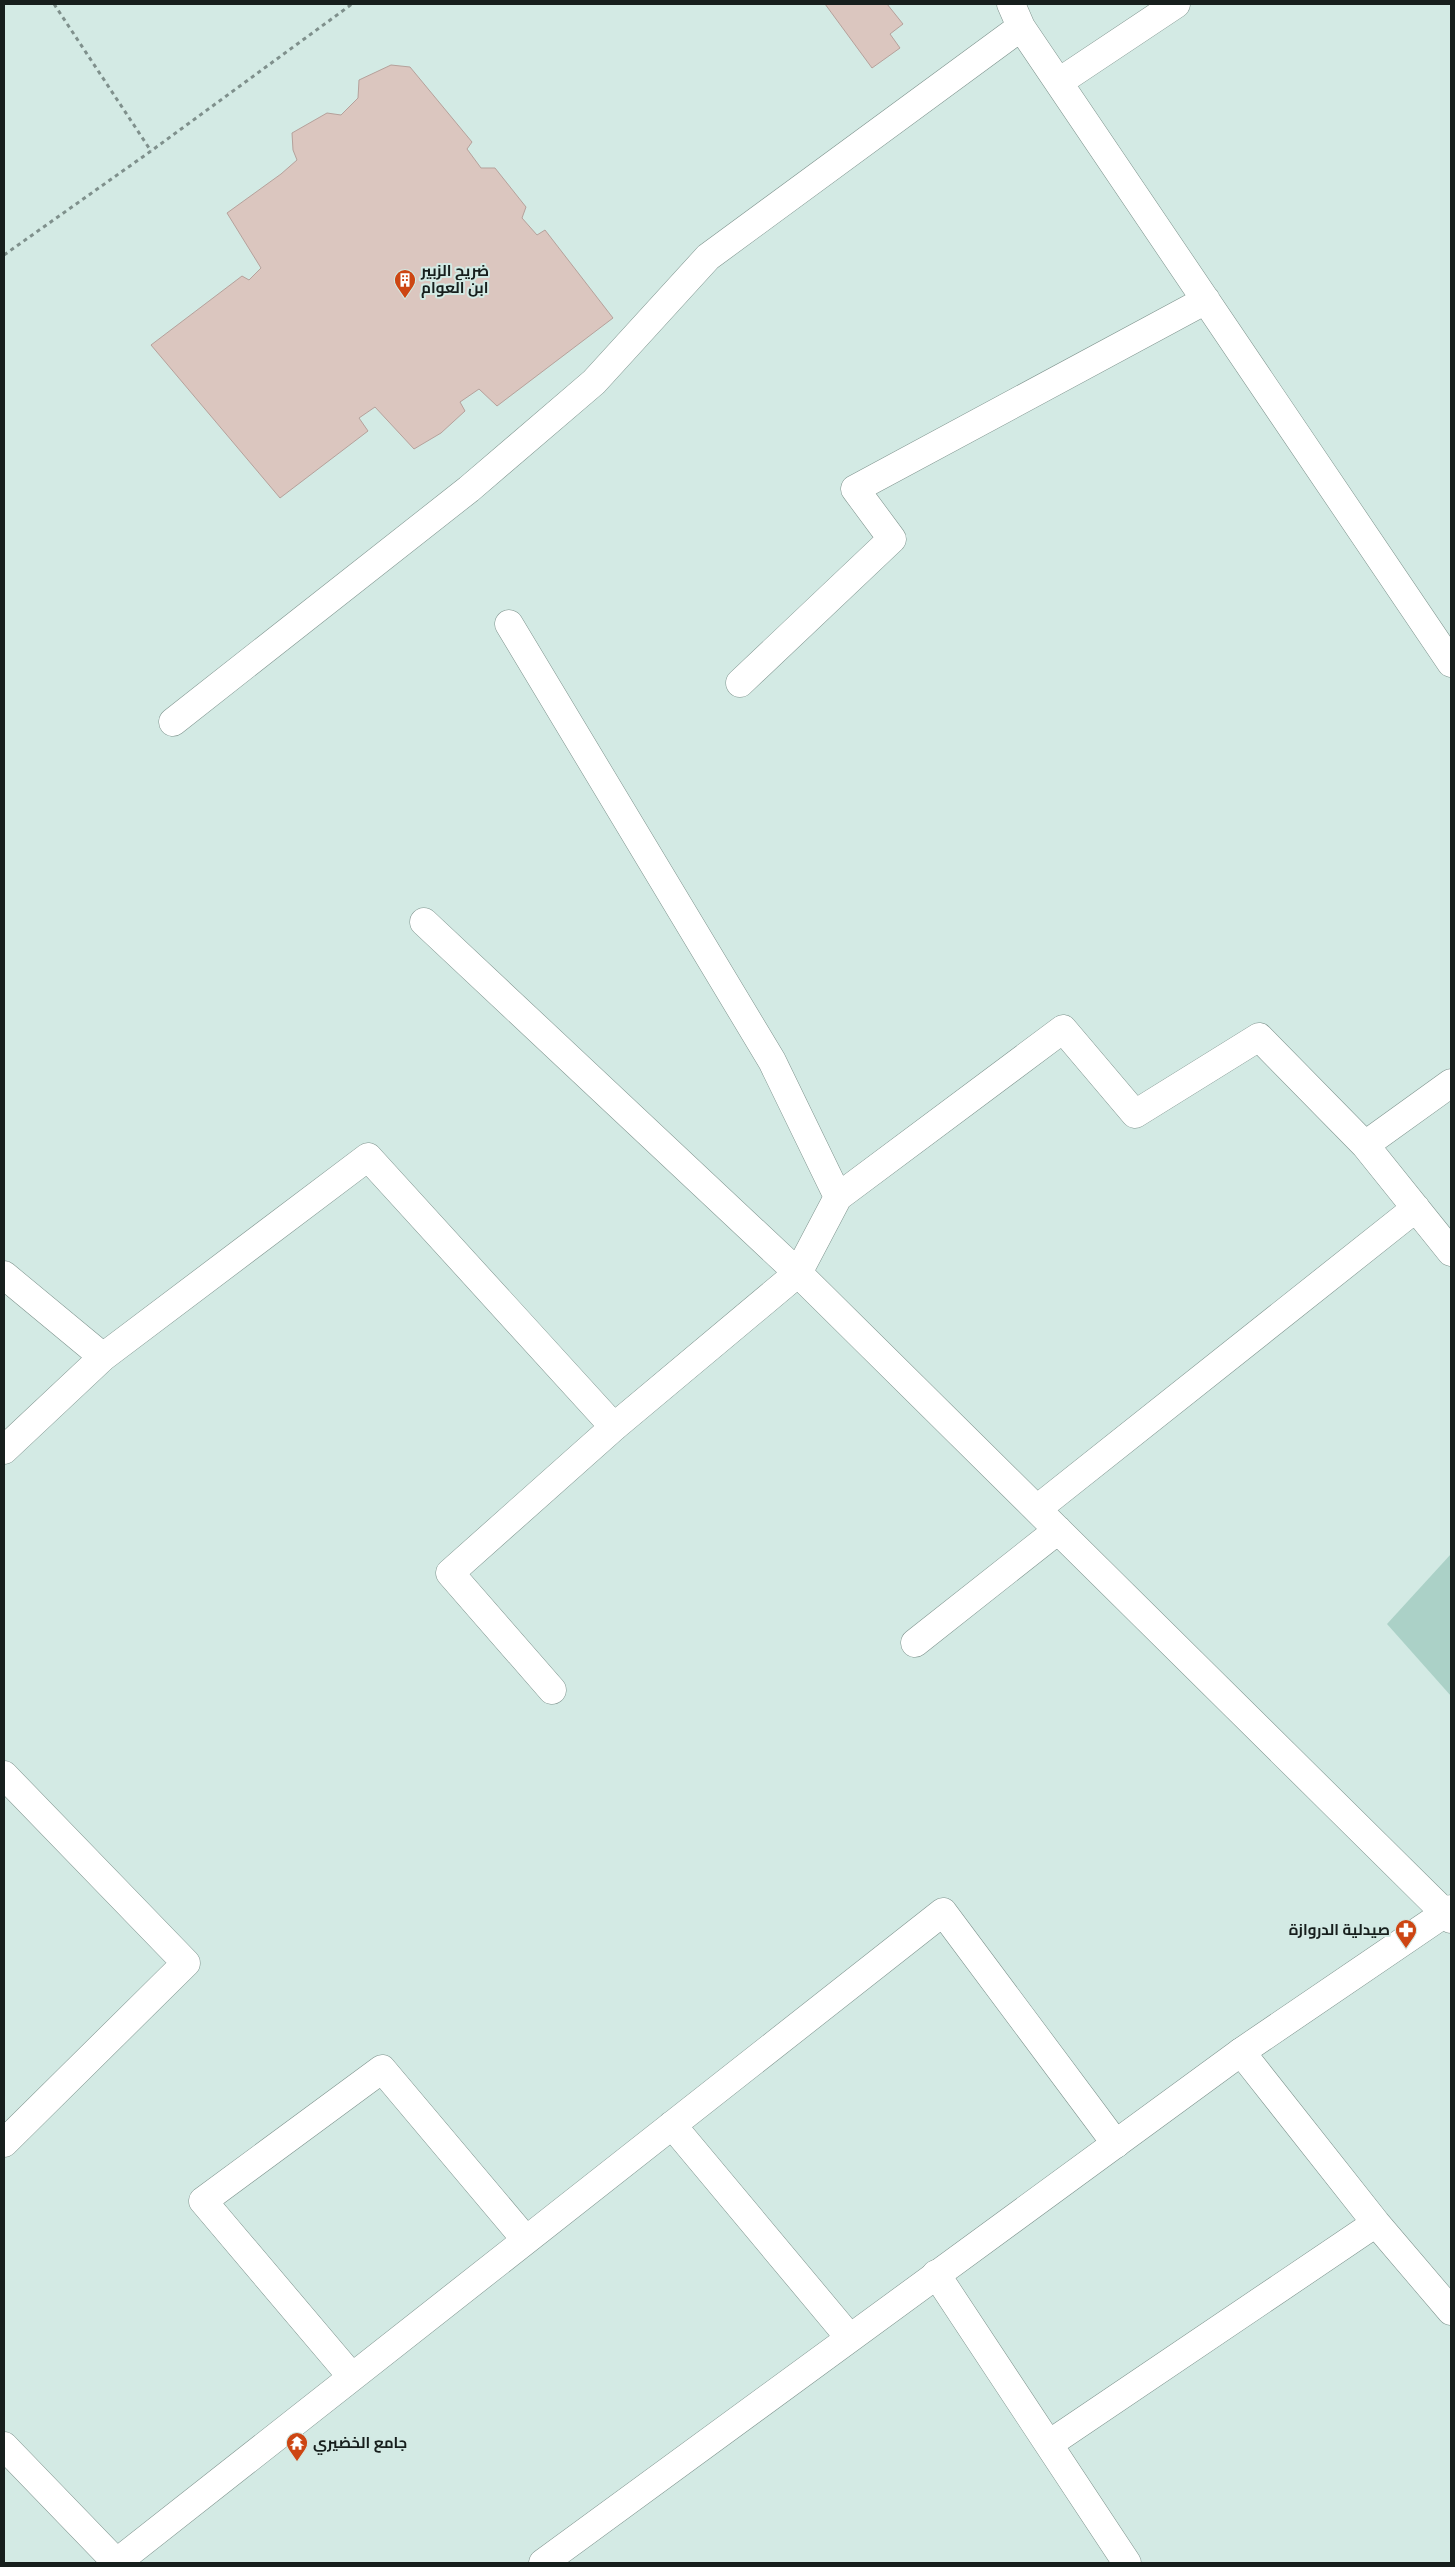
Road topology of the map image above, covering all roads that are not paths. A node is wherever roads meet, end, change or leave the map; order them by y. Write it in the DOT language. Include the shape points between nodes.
graph roads {
  1 [pos="1176,4"];
  2 [pos="1016,16"];
  3 [pos="1059,82"];
  4 [pos="1206,300"];
  5 [pos="509,624"];
  6 [pos="1448,651"];
  7 [pos="740,683"];
  8 [pos="173,722"];
  9 [pos="424,922"];
  10 [pos="1451,1083"];
  11 [pos="1365,1145"];
  12 [pos="838,1196"];
  13 [pos="1416,1208"];
  14 [pos="1451,1252"];
  15 [pos="798,1273"];
  16 [pos="4,1275"];
  17 [pos="103,1357"];
  18 [pos="614,1427"];
  19 [pos="4,1450"];
  20 [pos="1037,1509"];
  21 [pos="1058,1530"];
  22 [pos="915,1643"];
  23 [pos="552,1690"];
  24 [pos="4,1776"];
  25 [pos="1449,1914"];
  26 [pos="1241,2052"];
  27 [pos="672,2126"];
  28 [pos="4,2143"];
  29 [pos="1116,2144"];
  30 [pos="1376,2223"];
  31 [pos="526,2240"];
  32 [pos="936,2274"];
  33 [pos="1451,2311"];
  34 [pos="850,2337"];
  35 [pos="352,2377"];
  36 [pos="1049,2444"];
  37 [pos="4,2446"];
  38 [pos="117,2563"];
  39 [pos="543,2563"];
  40 [pos="1128,2563"];
  1 -- 3 [label="street"];
  2 -- 3 [label="street"];
  2 -- 8 [label="street" via="708,256 594,382 469,489"];
  3 -- 4 [label="street"];
  4 -- 6 [label="street"];
  4 -- 7 [label="street" via="855,489 892,539"];
  5 -- 12 [label="street" via="772,1061"];
  9 -- 15 [label="street"];
  10 -- 11 [label="street"];
  11 -- 12 [label="street" via="1259,1037 1134,1114 1063,1029"];
  11 -- 13 [label="street"];
  12 -- 15 [label="street"];
  13 -- 14 [label="street"];
  13 -- 20 [label="street"];
  15 -- 18 [label="street"];
  15 -- 20 [label="street"];
  16 -- 17 [label="street"];
  17 -- 18 [label="street" via="368,1157"];
  17 -- 19 [label="street"];
  18 -- 23 [label="street" via="450,1572"];
  20 -- 21 [label="street"];
  21 -- 22 [label="street"];
  21 -- 25 [label="street"];
  24 -- 28 [label="street" via="186,1963"];
  25 -- 26 [label="street"];
  26 -- 29 [label="street"];
  26 -- 30 [label="street"];
  27 -- 29 [label="street" via="943,1912"];
  27 -- 31 [label="street"];
  27 -- 34 [label="street"];
  29 -- 32 [label="street"];
  30 -- 33 [label="street"];
  30 -- 36 [label="street"];
  31 -- 35 [label="street"];
  31 -- 35 [label="street" via="382,2069 203,2201"];
  32 -- 34 [label="street"];
  32 -- 36 [label="street"];
  34 -- 39 [label="street"];
  35 -- 38 [label="street"];
  36 -- 40 [label="street"];
  37 -- 38 [label="street"];
}
